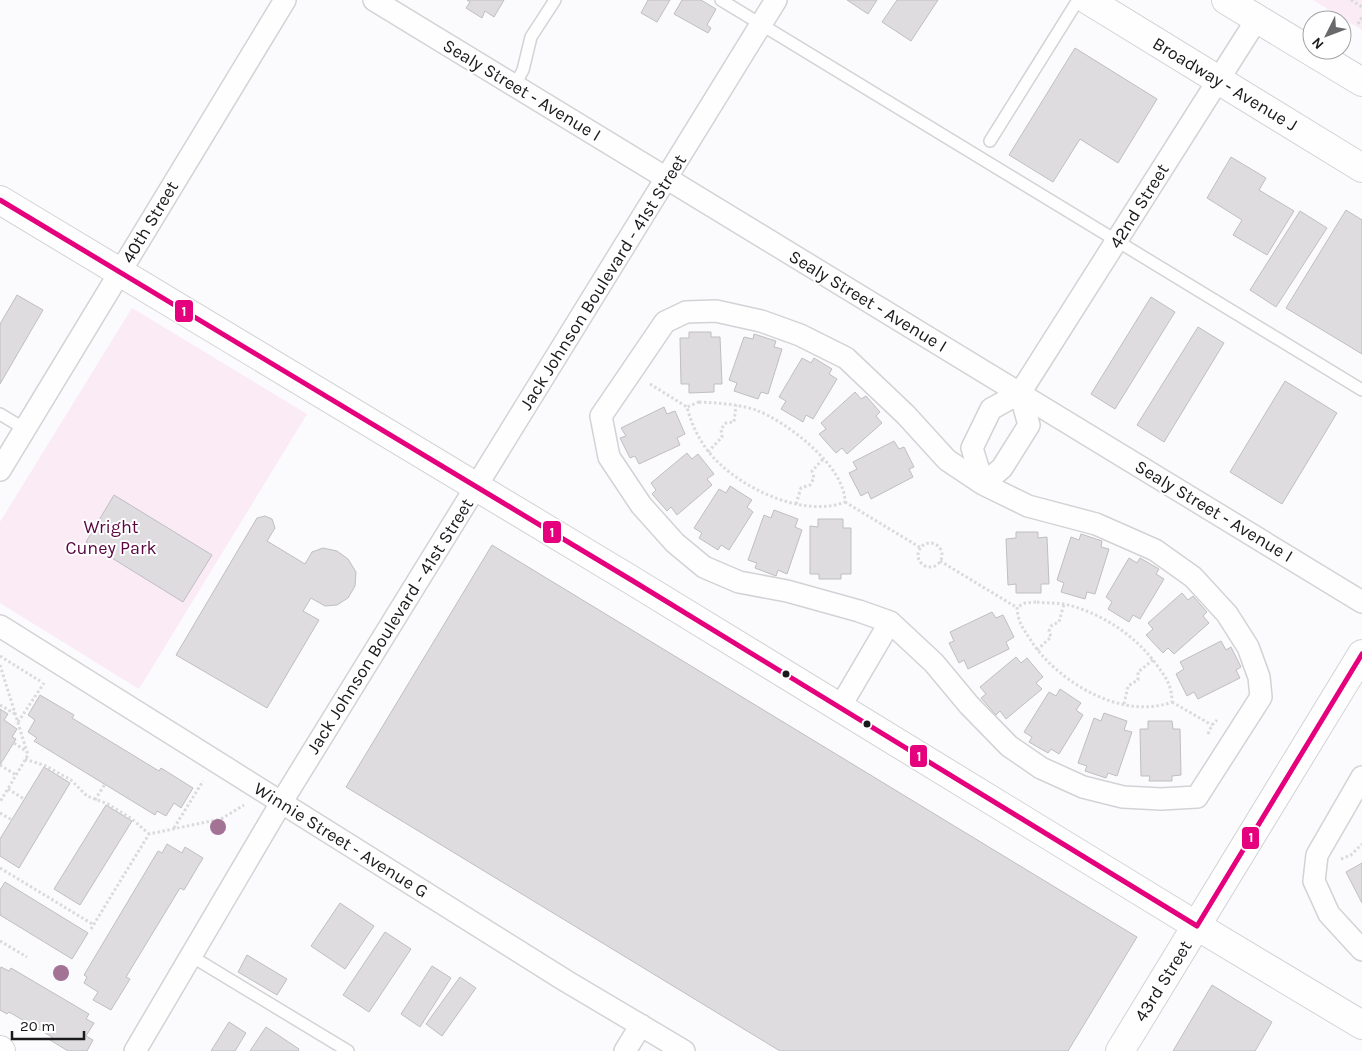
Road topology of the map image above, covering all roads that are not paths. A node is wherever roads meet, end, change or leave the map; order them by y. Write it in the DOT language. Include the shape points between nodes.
graph roads {
  1 [pos="285,0"];
  2 [pos="374,0"];
  3 [pos="555,0"];
  4 [pos="721,0"];
  5 [pos="776,0"];
  6 [pos="1078,0"];
  7 [pos="1088,0"];
  8 [pos="1226,0"];
  9 [pos="1257,19"];
  10 [pos="761,24"];
  11 [pos="1220,80"];
  12 [pos="1362,82"];
  13 [pos="515,86"];
  14 [pos="990,140"];
  15 [pos="1362,168"];
  16 [pos="666,178"];
  17 [pos="0,200"];
  18 [pos="1117,242"];
  19 [pos="119,272"];
  20 [pos="1362,390"];
  21 [pos="1020,393"];
  22 [pos="0,414"];
  23 [pos="25,429"];
  24 [pos="0,470"];
  25 [pos="982,484"];
  26 [pos="476,487"];
  27 [pos="1362,602"];
  28 [pos="890,622"];
  29 [pos="0,626"];
  30 [pos="1362,654"];
  31 [pos="840,707"];
  32 [pos="1362,777"];
  33 [pos="281,803"];
  34 [pos="1197,926"];
  35 [pos="1362,950"];
  36 [pos="190,956"];
  37 [pos="641,1024"];
  38 [pos="1362,1025"];
  39 [pos="135,1051"];
  40 [pos="348,1051"];
  41 [pos="625,1051"];
  42 [pos="684,1051"];
  43 [pos="1120,1051"];
  1 -- 19 [label="street, 40th Street"];
  2 -- 13 [label="street, Sealy Street - Avenue I"];
  3 -- 13 [label="lane" via="531,37 523,70"];
  4 -- 10 [label="lane"];
  5 -- 10 [label="street, Jack Johnson Boulevard - 41st Street"];
  6 -- 14 [label="lane"];
  7 -- 11 [label="street, Broadway - Avenue J"];
  8 -- 9 [label="street"];
  9 -- 11 [label="street, 42nd Street"];
  9 -- 12 [label="street"];
  10 -- 16 [label="street, Jack Johnson Boulevard - 41st Street"];
  10 -- 18 [label="lane"];
  11 -- 15 [label="street, Broadway - Avenue J"];
  11 -- 18 [label="street, 42nd Street"];
  13 -- 16 [label="street, Sealy Street - Avenue I"];
  16 -- 21 [label="street, Sealy Street - Avenue I"];
  16 -- 26 [label="street, Jack Johnson Boulevard - 41st Street"];
  17 -- 19 [label="street"];
  18 -- 20 [label="lane"];
  18 -- 21 [label="street, 42nd Street"];
  19 -- 23 [label="street, 40th Street"];
  19 -- 26 [label="street"];
  21 -- 25 [label="street" via="1029,425 1002,468"];
  21 -- 25 [label="street, 42nd Street" via="991,409 972,448"];
  21 -- 27 [label="street, Sealy Street - Avenue I"];
  22 -- 23 [label="lane"];
  23 -- 24 [label="street, 40th Street"];
  25 -- 28 [label="street" via="1028,506 1096,524 1155,550 1193,577 1227,614 1248,647 1259,677 1261,697 1197,797 1123,797 1083,787 1041,768 1009,746 934,663"];
  25 -- 28 [label="street" via="947,460 906,415 846,358 800,335 761,321 716,311 686,312 665,322 606,408 601,416 610,457 640,505 675,543 704,568 739,582 787,591"];
  26 -- 31 [label="street"];
  26 -- 33 [label="street, Jack Johnson Boulevard - 41st Street"];
  28 -- 31 [label="street"];
  29 -- 33 [label="street, Winnie Street - Avenue G"];
  30 -- 34 [label="street, 43rd Street"];
  31 -- 34 [label="street"];
  32 -- 35 [label="street" via="1317,855 1314,881 1329,914"];
  33 -- 36 [label="street, Jack Johnson Boulevard - 41st Street"];
  33 -- 37 [label="street, Winnie Street - Avenue G"];
  34 -- 38 [label="street"];
  34 -- 43 [label="street, 43rd Street"];
  36 -- 39 [label="street, Jack Johnson Boulevard - 41st Street"];
  36 -- 40 [label="lane"];
  37 -- 41 [label="street"];
  37 -- 42 [label="street, Winnie Street - Avenue G"];
}
